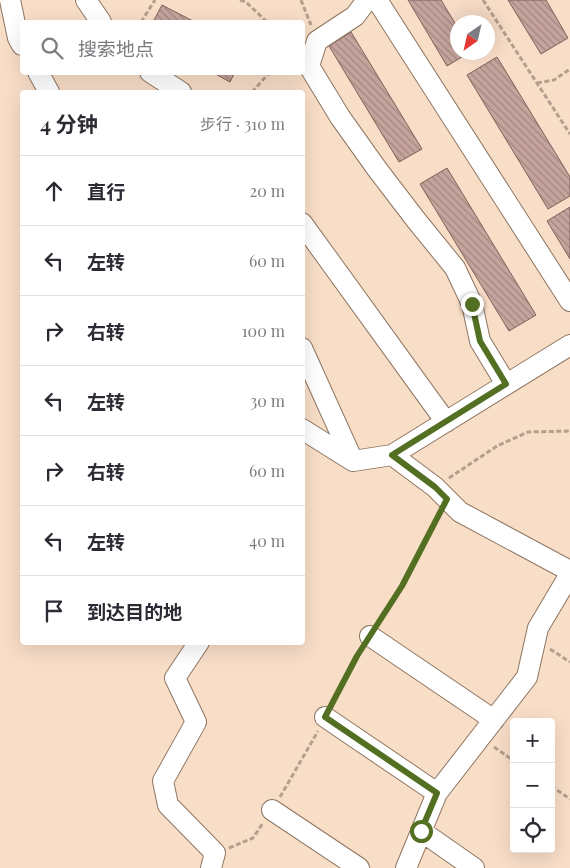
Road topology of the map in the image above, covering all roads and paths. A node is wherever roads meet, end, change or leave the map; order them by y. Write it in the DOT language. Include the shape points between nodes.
graph roads {
  1 [pos="10,0"];
  2 [pos="86,0"];
  3 [pos="156,0"];
  4 [pos="240,0"];
  5 [pos="302,0"];
  6 [pos="366,0"];
  7 [pos="377,0"];
  8 [pos="483,0"];
  9 [pos="100,20"];
  10 [pos="142,20"];
  11 [pos="265,20"];
  12 [pos="316,41"];
  13 [pos="20,42"];
  14 [pos="570,69"];
  15 [pos="40,75"];
  16 [pos="155,75"];
  17 [pos="267,75"];
  18 [pos="537,83"];
  19 [pos="49,90"];
  20 [pos="178,90"];
  21 [pos="254,90"];
  22 [pos="570,134"];
  23 [pos="305,227"];
  24 [pos="570,301"];
  25 [pos="570,344"];
  26 [pos="305,355"];
  27 [pos="506,384"];
  28 [pos="446,422"];
  29 [pos="305,431"];
  30 [pos="570,431"];
  31 [pos="392,455"];
  32 [pos="353,460"];
  33 [pos="441,493"];
  34 [pos="570,573"];
  35 [pos="370,636"];
  36 [pos="197,645"];
  37 [pos="325,717"];
  38 [pos="494,720"];
  39 [pos="480,738"];
  40 [pos="510,758"];
  41 [pos="555,789"];
  42 [pos="437,793"];
  43 [pos="570,799"];
  44 [pos="272,810"];
  45 [pos="421,831"];
  46 [pos="213,861"];
  47 [pos="359,868"];
  48 [pos="406,868"];
  49 [pos="474,868"];
  1 -- 13 [label="street"];
  2 -- 9 [label="street"];
  3 -- 10 [label="path"];
  4 -- 11 [label="path"];
  5 -- 12 [label="path"];
  6 -- 12 [label="street" via="355,16"];
  7 -- 24 [label="street"];
  8 -- 18 [label="path"];
  12 -- 27 [label="street" via="308,66 377,170 456,268 472,304 480,341"];
  14 -- 18 [label="path" via="554,80"];
  15 -- 19 [label="street"];
  16 -- 20 [label="street"];
  17 -- 21 [label="path"];
  18 -- 22 [label="path"];
  23 -- 28 [label="street"];
  25 -- 27 [label="street"];
  26 -- 32 [label="street"];
  27 -- 28 [label="street"];
  28 -- 31 [label="street"];
  29 -- 32 [label="street"];
  30 -- 33 [label="path" via="528,432 497,446"];
  31 -- 32 [label="street"];
  31 -- 33 [label="street"];
  33 -- 34 [label="street" via="460,512"];
  33 -- 35 [label="path" via="402,586"];
  34 -- 38 [label="street" via="538,628 527,678"];
  35 -- 37 [label="path"];
  35 -- 38 [label="street"];
  36 -- 46 [label="street" via="175,678 196,722 164,781 168,805"];
  37 -- 42 [label="street"];
  37 -- 44 [label="path"];
  38 -- 39 [label="street"];
  39 -- 40 [label="path"];
  39 -- 42 [label="street"];
  41 -- 43 [label="path"];
  42 -- 45 [label="street"];
  44 -- 46 [label="path" via="253,838"];
  44 -- 47 [label="street"];
  45 -- 48 [label="street"];
  45 -- 49 [label="street"];
}
